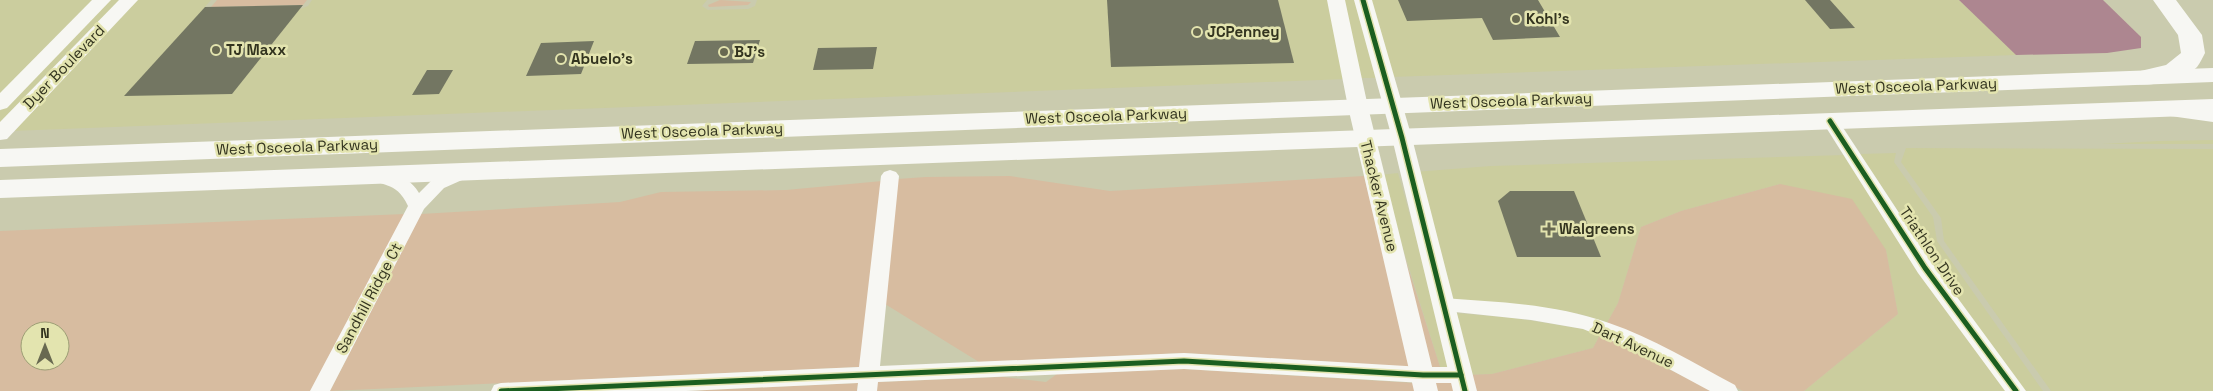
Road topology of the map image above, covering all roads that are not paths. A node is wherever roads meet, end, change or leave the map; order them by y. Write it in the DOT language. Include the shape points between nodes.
graph roads {
  1 [pos="102,0"];
  2 [pos="129,0"];
  3 [pos="1336,0"];
  4 [pos="1363,0"];
  5 [pos="2164,0"];
  6 [pos="2213,32"];
  7 [pos="2213,75"];
  8 [pos="2141,78"];
  9 [pos="0,104"];
  10 [pos="1392,105"];
  11 [pos="1358,107"];
  12 [pos="2213,107"];
  13 [pos="2172,108"];
  14 [pos="2213,114"];
  15 [pos="1830,121"];
  16 [pos="0,134"];
  17 [pos="1402,138"];
  18 [pos="1366,139"];
  19 [pos="0,158"];
  20 [pos="465,172"];
  21 [pos="376,175"];
  22 [pos="890,176"];
  23 [pos="0,189"];
  24 [pos="417,206"];
  25 [pos="1443,305"];
  26 [pos="868,383"];
  27 [pos="1424,383"];
  28 [pos="1463,383"];
  29 [pos="320,391"];
  30 [pos="501,391"];
  31 [pos="1728,391"];
  32 [pos="2016,391"];
  1 -- 9 [label="street, Dyer Boulevard"];
  2 -- 16 [label="street, Dyer Boulevard"];
  3 -- 11 [label="street, Thacker Avenue"];
  4 -- 10 [label="street"];
  5 -- 6 [label="main road"];
  5 -- 8 [label="main road" via="2191,34 2196,43 2196,53 2180,68"];
  7 -- 8 [label="main road, West Osceola Parkway"];
  8 -- 10 [label="main road, West Osceola Parkway"];
  10 -- 11 [label="main road, West Osceola Parkway"];
  10 -- 17 [label="street"];
  11 -- 18 [label="street, Thacker Avenue"];
  11 -- 19 [label="main road, West Osceola Parkway"];
  12 -- 13 [label="main road, West Osceola Parkway"];
  13 -- 14 [label="main road"];
  13 -- 15 [label="main road, West Osceola Parkway"];
  15 -- 17 [label="main road, West Osceola Parkway"];
  15 -- 32 [label="street, Triathlon Drive" via="1925,268"];
  17 -- 18 [label="main road, West Osceola Parkway"];
  17 -- 25 [label="street"];
  18 -- 20 [label="main road, West Osceola Parkway"];
  18 -- 27 [label="street, Thacker Avenue"];
  20 -- 21 [label="main road, West Osceola Parkway"];
  20 -- 24 [label="street, Sandhill Ridge Ct" via="438,184"];
  21 -- 23 [label="main road, West Osceola Parkway"];
  21 -- 24 [label="street" via="404,184"];
  22 -- 26 [label="street"];
  24 -- 29 [label="street, Sandhill Ridge Ct"];
  25 -- 28 [label="street"];
  25 -- 31 [label="street, Dart Avenue" via="1583,322 1632,342"];
  26 -- 27 [label="street" via="1184,361"];
  26 -- 30 [label="street"];
  27 -- 28 [label="street"];
}
